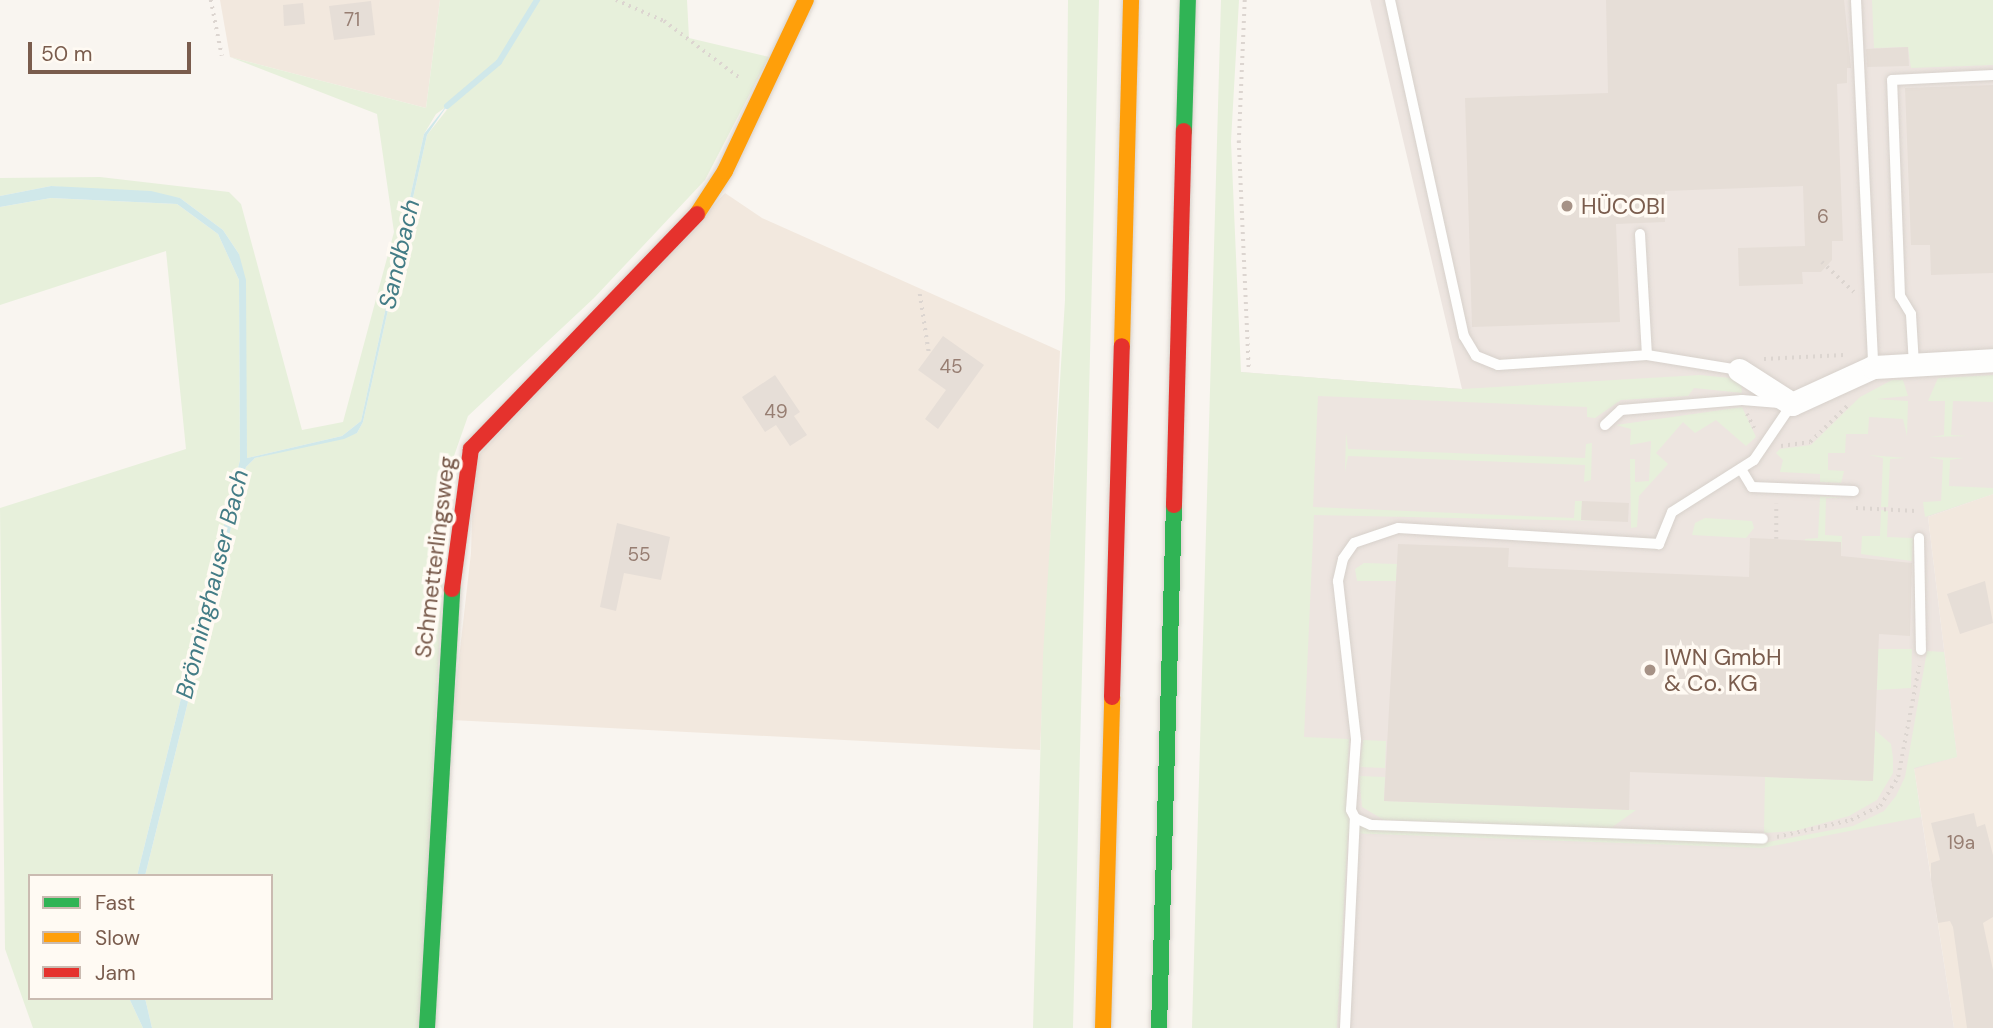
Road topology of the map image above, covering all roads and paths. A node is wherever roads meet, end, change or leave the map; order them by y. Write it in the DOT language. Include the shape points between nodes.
graph roads {
  1 [pos="211,0"];
  2 [pos="616,0"];
  3 [pos="806,0"];
  4 [pos="1131,0"];
  5 [pos="1188,0"];
  6 [pos="1245,0"];
  7 [pos="1390,0"];
  8 [pos="1856,0"];
  9 [pos="222,56"];
  10 [pos="1993,75"];
  11 [pos="760,96"];
  12 [pos="1640,234"];
  13 [pos="1822,262"];
  14 [pos="920,294"];
  15 [pos="1870,308"];
  16 [pos="929,353"];
  17 [pos="1647,355"];
  18 [pos="1993,360"];
  19 [pos="1914,365"];
  20 [pos="1873,367"];
  21 [pos="1249,369"];
  22 [pos="1739,370"];
  23 [pos="1792,404"];
  24 [pos="1605,425"];
  25 [pos="1741,469"];
  26 [pos="1776,488"];
  27 [pos="1854,491"];
  28 [pos="1853,508"];
  29 [pos="1916,511"];
  30 [pos="1919,538"];
  31 [pos="1776,539"];
  32 [pos="1921,650"];
  33 [pos="1355,818"];
  34 [pos="1763,839"];
  35 [pos="427,1028"];
  36 [pos="1103,1028"];
  37 [pos="1159,1028"];
  38 [pos="1345,1028"];
  1 -- 9 [label="path"];
  2 -- 11 [label="path" via="664,21"];
  3 -- 11 [label="main road, Schmetterlingsweg"];
  4 -- 36 [label="main road"];
  5 -- 37 [label="main road"];
  6 -- 21 [label="path" via="1239,141"];
  7 -- 17 [label="lane" via="1468,347 1498,365"];
  8 -- 15 [label="lane"];
  10 -- 19 [label="lane" via="1892,80 1900,296 1911,314"];
  11 -- 35 [label="main road, Schmetterlingsweg" via="725,171 692,220 471,449 456,542 442,701"];
  12 -- 17 [label="lane"];
  13 -- 15 [label="path"];
  14 -- 16 [label="path"];
  15 -- 20 [label="lane"];
  17 -- 22 [label="lane"];
  18 -- 19 [label="street"];
  19 -- 20 [label="street"];
  20 -- 23 [label="street"];
  22 -- 23 [label="street"];
  23 -- 24 [label="lane" via="1742,400 1621,410"];
  23 -- 25 [label="lane" via="1754,460"];
  25 -- 26 [label="lane" via="1752,487"];
  25 -- 33 [label="lane" via="1672,512 1659,544 1398,528 1354,543 1343,559 1338,581 1356,740 1350,801"];
  26 -- 27 [label="lane"];
  26 -- 31 [label="path"];
  28 -- 29 [label="path"];
  30 -- 32 [label="lane"];
  32 -- 34 [label="path" via="1898,777 1880,806 1851,820"];
  33 -- 34 [label="lane" via="1371,825"];
  33 -- 38 [label="lane"];
}
